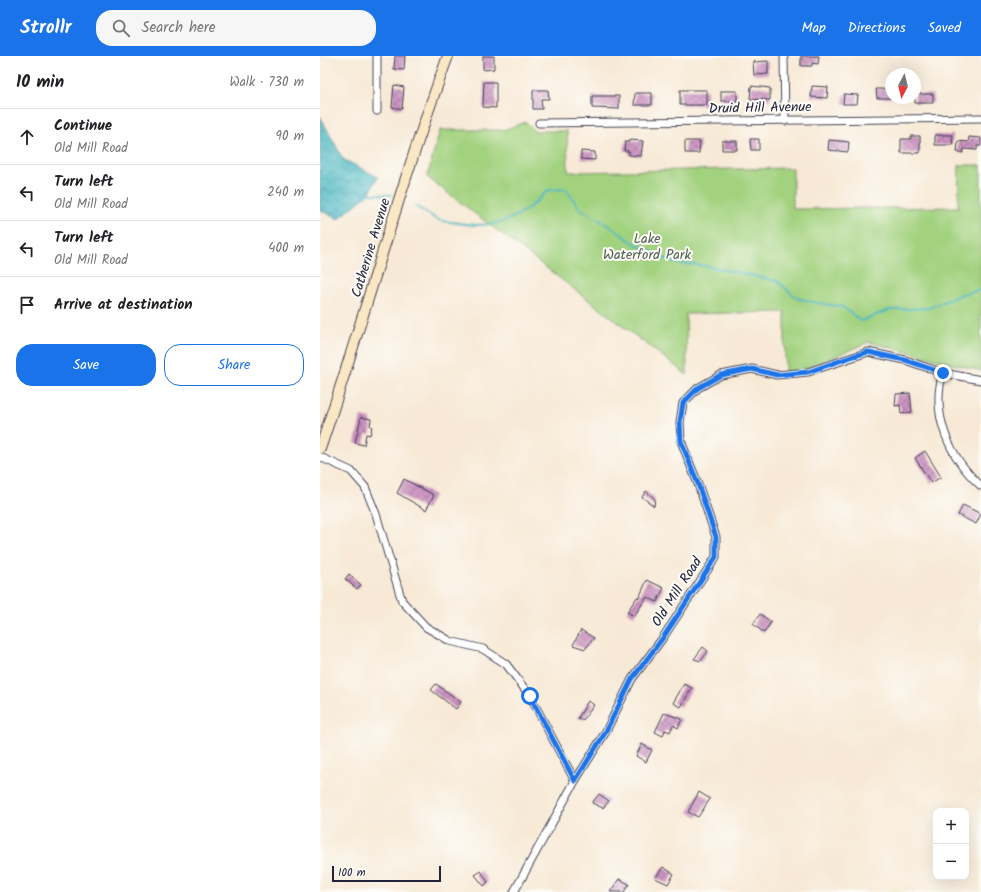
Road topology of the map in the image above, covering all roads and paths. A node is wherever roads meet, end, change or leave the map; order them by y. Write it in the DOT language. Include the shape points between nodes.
graph roads {
  1 [pos="377,56"];
  2 [pos="448,56"];
  3 [pos="784,56"];
  4 [pos="377,111"];
  5 [pos="981,118"];
  6 [pos="785,121"];
  7 [pos="539,124"];
  8 [pos="943,373"];
  9 [pos="981,380"];
  10 [pos="320,449"];
  11 [pos="320,457"];
  12 [pos="981,486"];
  13 [pos="575,781"];
  14 [pos="514,892"];
  1 -- 4 [label="street"];
  2 -- 10 [label="street, Catherine Avenue"];
  3 -- 6 [label="street"];
  5 -- 6 [label="street, Druid Hill Avenue"];
  6 -- 7 [label="street, Druid Hill Avenue"];
  8 -- 9 [label="street, Old Mill Road"];
  8 -- 12 [label="street" via="939,393 944,434 967,472"];
  8 -- 13 [label="street, Old Mill Road" via="905,360 868,352 808,372 777,375 752,369 721,375 698,388 683,403 681,441 716,537 716,557 662,639 632,679 605,733"];
  11 -- 13 [label="street" via="351,471 365,487 376,514 402,601 426,627 450,641 484,649 506,664 530,696"];
  13 -- 14 [label="street, Old Mill Road"];
}
